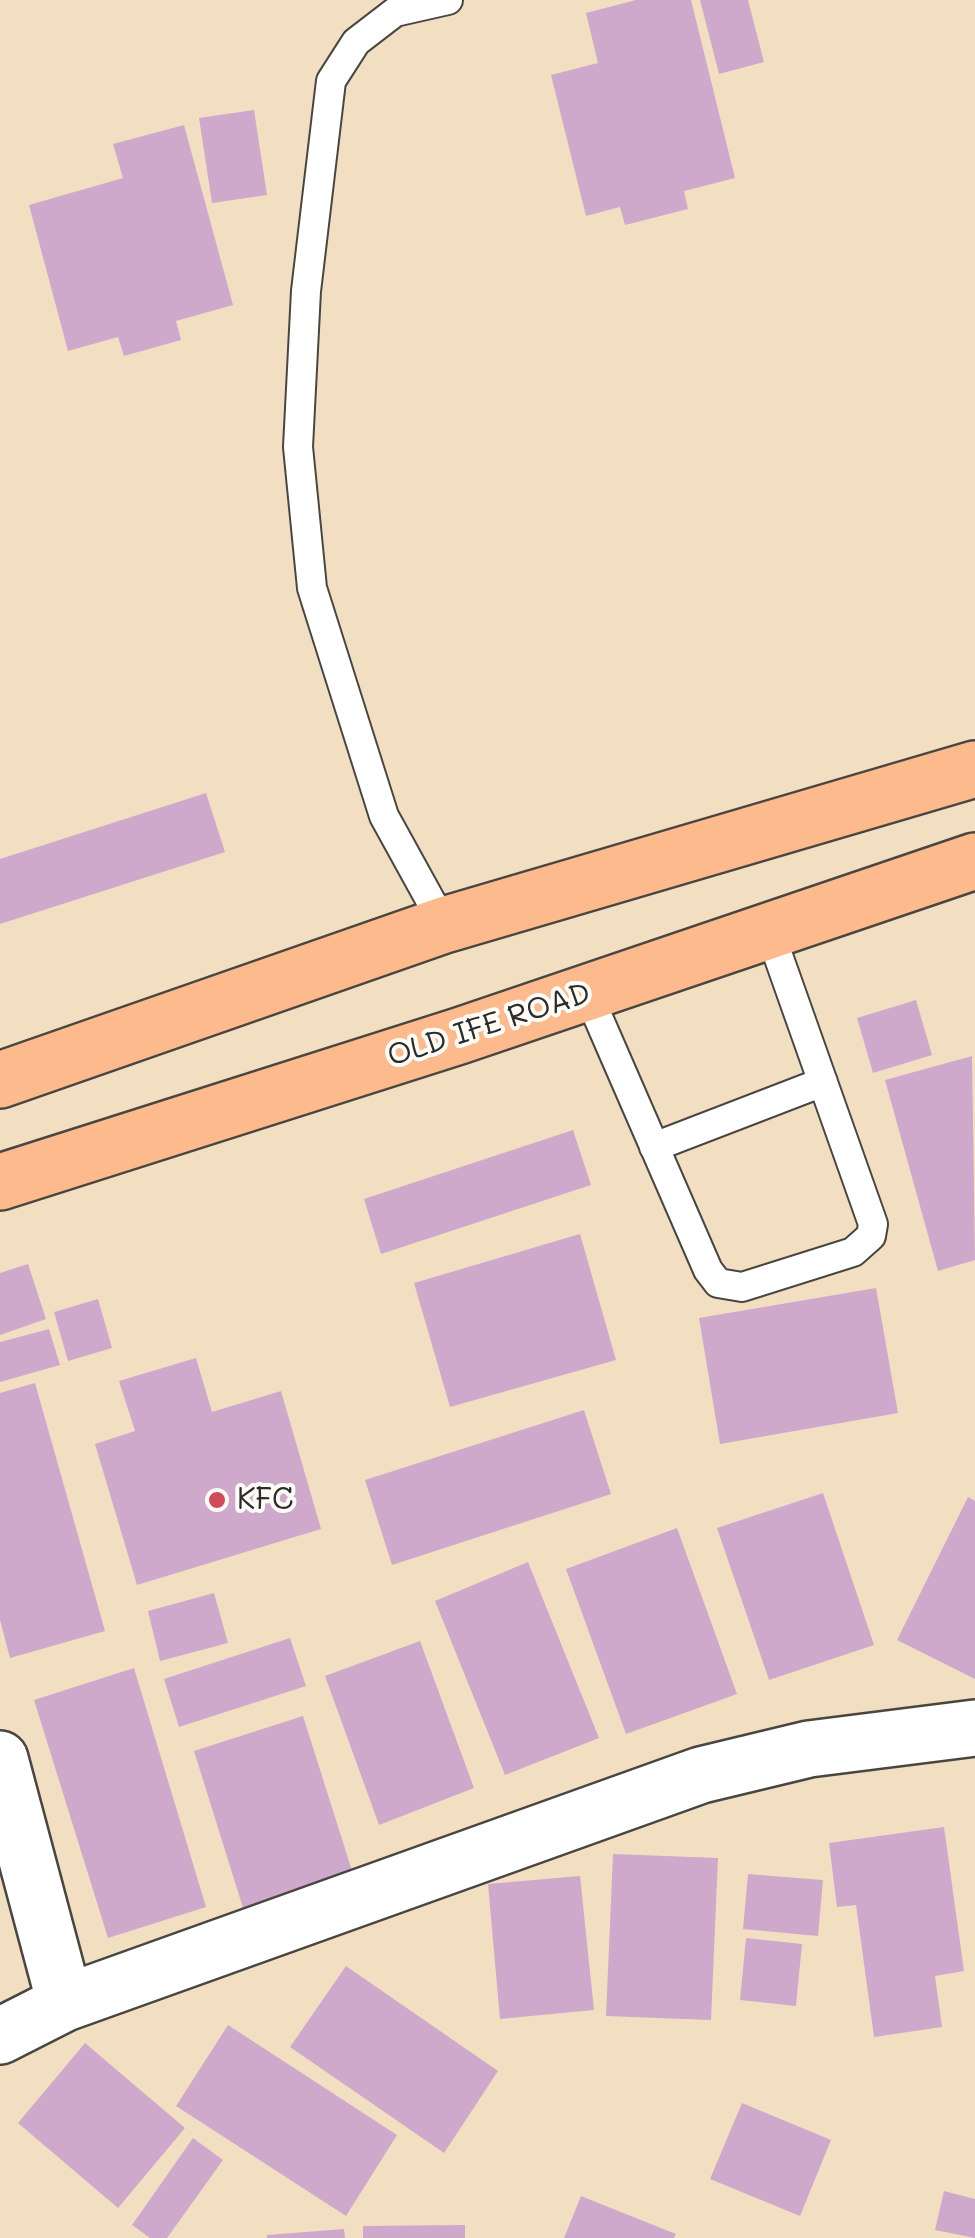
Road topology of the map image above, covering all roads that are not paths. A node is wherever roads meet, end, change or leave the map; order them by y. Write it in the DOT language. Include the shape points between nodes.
graph roads {
  1 [pos="448,0"];
  2 [pos="975,769"];
  3 [pos="975,860"];
  4 [pos="444,925"];
  5 [pos="770,930"];
  6 [pos="587,992"];
  7 [pos="0,1080"];
  8 [pos="823,1082"];
  9 [pos="654,1147"];
  10 [pos="0,1182"];
  11 [pos="975,1728"];
  12 [pos="0,1759"];
  13 [pos="65,2003"];
  14 [pos="0,2036"];
  1 -- 4 [label="lane" via="395,12 356,42 332,80 306,291 298,447 312,588 384,816"];
  2 -- 4 [label="main road"];
  3 -- 5 [label="main road, OLD IFE ROAD"];
  4 -- 7 [label="main road"];
  5 -- 6 [label="main road, OLD IFE ROAD"];
  5 -- 8 [label="lane"];
  6 -- 9 [label="lane"];
  6 -- 10 [label="main road, OLD IFE ROAD"];
  8 -- 9 [label="lane"];
  8 -- 9 [label="lane" via="873,1224 854,1252 742,1287 718,1284"];
  11 -- 13 [label="street" via="810,1749 701,1776"];
  12 -- 13 [label="street"];
  13 -- 14 [label="street"];
}
